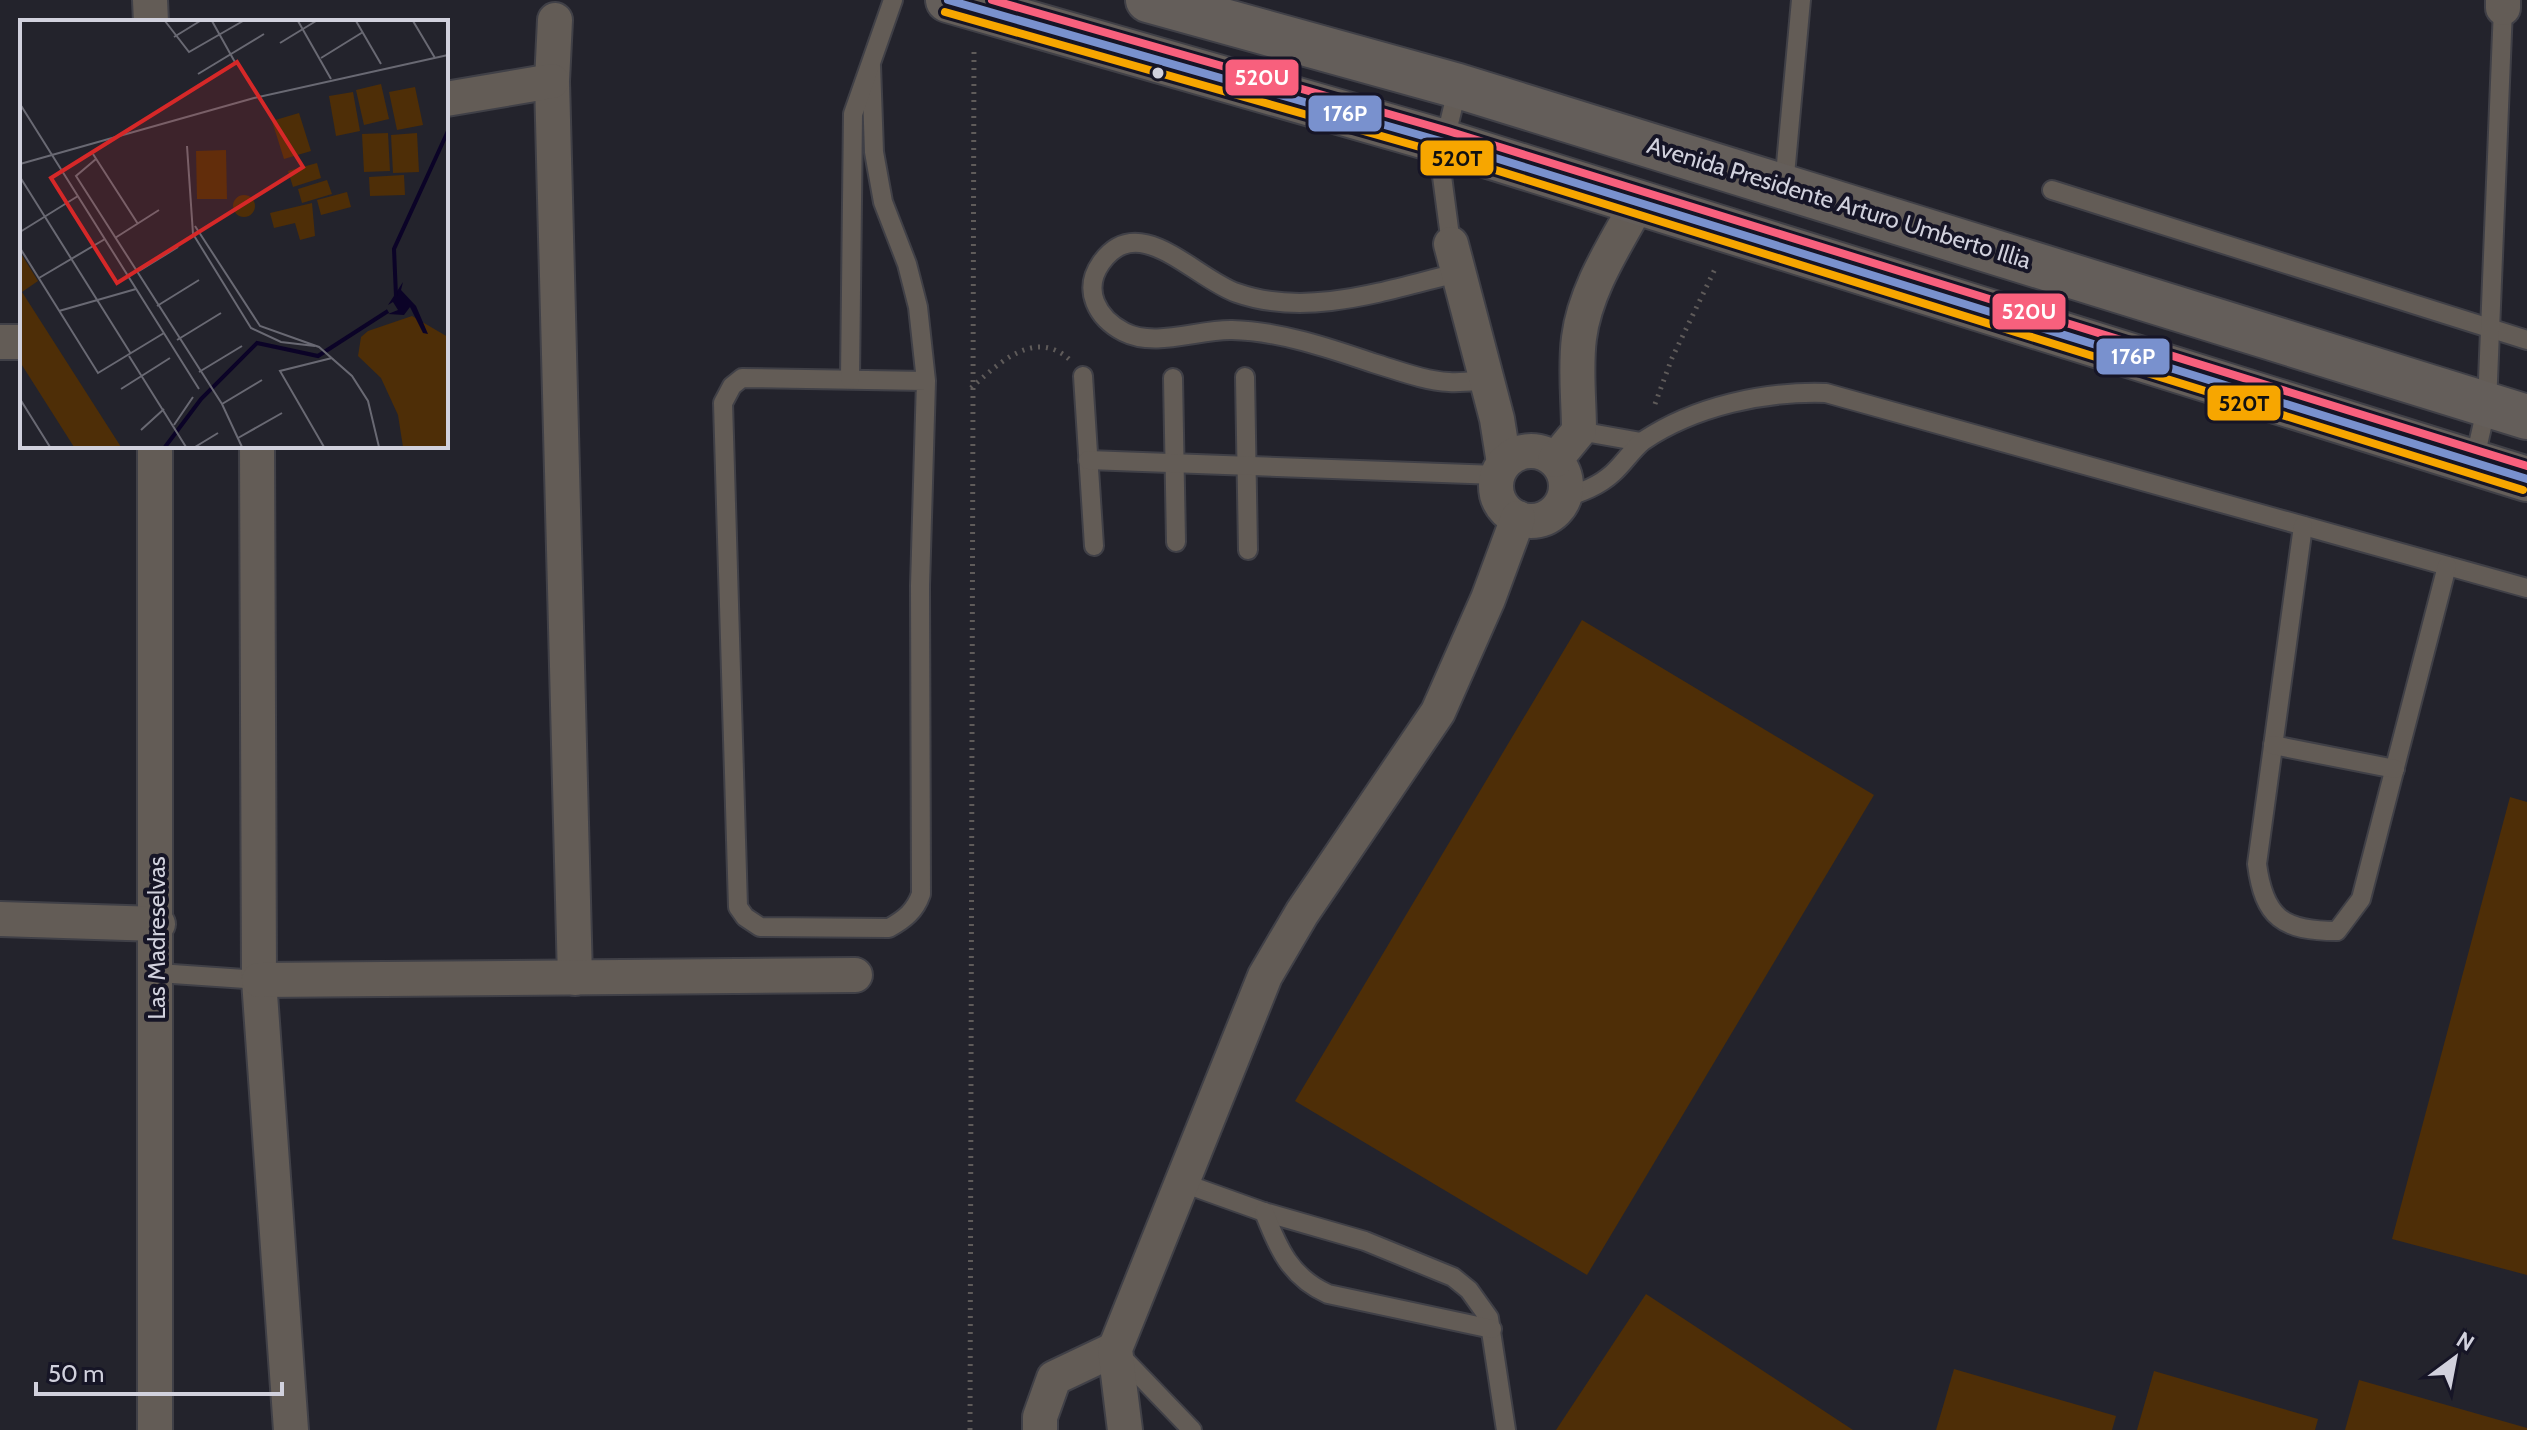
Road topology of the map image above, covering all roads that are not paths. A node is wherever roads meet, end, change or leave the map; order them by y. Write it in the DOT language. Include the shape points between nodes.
graph roads {
  1 [pos="150,0"];
  2 [pos="893,0"];
  3 [pos="948,0"];
  4 [pos="1148,0"];
  5 [pos="1801,0"];
  6 [pos="2503,4"];
  7 [pos="557,10"];
  8 [pos="151,20"];
  9 [pos="871,65"];
  10 [pos="552,81"];
  11 [pos="1458,86"];
  12 [pos="448,99"];
  13 [pos="1444,142"];
  14 [pos="1784,186"];
  15 [pos="2052,190"];
  16 [pos="1638,203"];
  17 [pos="1454,259"];
  18 [pos="2491,331"];
  19 [pos="2527,340"];
  20 [pos="1083,376"];
  21 [pos="1245,377"];
  22 [pos="1173,378"];
  23 [pos="850,379"];
  24 [pos="1486,380"];
  25 [pos="926,381"];
  26 [pos="2507,411"];
  27 [pos="1579,431"];
  28 [pos="1641,442"];
  29 [pos="155,448"];
  30 [pos="257,448"];
  31 [pos="1088,460"];
  32 [pos="1555,460"];
  33 [pos="2474,462"];
  34 [pos="1174,465"];
  35 [pos="1247,467"];
  36 [pos="1500,469"];
  37 [pos="2527,479"];
  38 [pos="1564,498"];
  39 [pos="1518,518"];
  40 [pos="2303,526"];
  41 [pos="1176,542"];
  42 [pos="1094,546"];
  43 [pos="1248,550"];
  44 [pos="2447,566"];
  45 [pos="2527,588"];
  46 [pos="2273,745"];
  47 [pos="2395,769"];
  48 [pos="0,919"];
  49 [pos="158,924"];
  50 [pos="158,973"];
  51 [pos="855,975"];
  52 [pos="575,978"];
  53 [pos="259,980"];
  54 [pos="1183,1183"];
  55 [pos="1264,1212"];
  56 [pos="1492,1329"];
  57 [pos="1115,1349"];
  58 [pos="155,1430"];
  59 [pos="291,1430"];
  60 [pos="1040,1430"];
  61 [pos="1125,1430"];
  62 [pos="1192,1430"];
  63 [pos="1506,1430"];
  1 -- 8 [label="street"];
  2 -- 9 [label="lane"];
  3 -- 13 [label="main road"];
  4 -- 11 [label="main road, Avenida Presidente Arturo Umberto Illia"];
  5 -- 14 [label="lane"];
  6 -- 18 [label="lane"];
  7 -- 10 [label="street"];
  9 -- 23 [label="lane" via="853,114"];
  9 -- 25 [label="lane" via="874,152 883,202 918,307"];
  10 -- 12 [label="street"];
  10 -- 52 [label="street"];
  11 -- 13 [label="lane"];
  11 -- 14 [label="main road, Avenida Presidente Arturo Umberto Illia"];
  13 -- 16 [label="main road"];
  13 -- 17 [label="lane" via="1440,161"];
  14 -- 26 [label="main road, Avenida Presidente Arturo Umberto Illia"];
  15 -- 18 [label="lane"];
  16 -- 27 [label="street" via="1601,271 1583,320 1577,371"];
  16 -- 33 [label="main road"];
  17 -- 24 [label="street"];
  17 -- 24 [label="lane" via="1343,299 1284,304 1236,293 1152,244 1133,242 1103,259 1092,291 1099,312 1128,334 1160,337 1232,330 1325,347 1431,379"];
  18 -- 19 [label="lane"];
  18 -- 26 [label="lane"];
  20 -- 31 [label="lane"];
  21 -- 35 [label="lane"];
  22 -- 34 [label="lane"];
  23 -- 25 [label="lane"];
  23 -- 25 [label="lane" via="742,378 723,403 738,907 760,927 889,928 904,920 921,894 920,586"];
  24 -- 36 [label="street"];
  26 -- 33 [label="lane"];
  27 -- 28 [label="lane"];
  27 -- 32 [label="street"];
  28 -- 38 [label="lane" via="1591,489"];
  28 -- 40 [label="lane" via="1712,409 1790,392 1826,393"];
  29 -- 49 [label="street, Las Madreselvas"];
  30 -- 53 [label="street"];
  31 -- 34 [label="lane"];
  31 -- 42 [label="lane"];
  32 -- 36 [label="street" via="1523,451"];
  32 -- 38 [label="street" via="1566,478"];
  33 -- 37 [label="main road"];
  34 -- 35 [label="lane"];
  34 -- 41 [label="lane"];
  35 -- 36 [label="lane"];
  35 -- 43 [label="lane"];
  36 -- 39 [label="street" via="1497,496"];
  38 -- 39 [label="street" via="1540,520"];
  39 -- 54 [label="street" via="1438,712 1265,976"];
  40 -- 44 [label="lane"];
  40 -- 46 [label="lane"];
  44 -- 45 [label="lane"];
  44 -- 47 [label="lane"];
  46 -- 47 [label="lane"];
  46 -- 47 [label="lane" via="2257,864 2261,893 2280,921 2303,931 2337,931 2357,906"];
  48 -- 49 [label="street"];
  49 -- 50 [label="street, Las Madreselvas"];
  50 -- 53 [label="lane"];
  50 -- 58 [label="street, Las Madreselvas"];
  51 -- 52 [label="street"];
  52 -- 53 [label="street"];
  53 -- 59 [label="street"];
  54 -- 55 [label="lane"];
  54 -- 57 [label="street"];
  55 -- 56 [label="lane" via="1365,1241 1453,1277 1482,1306"];
  55 -- 56 [label="lane" via="1280,1253 1311,1287"];
  56 -- 63 [label="lane"];
  57 -- 60 [label="street" via="1054,1378"];
  57 -- 61 [label="street"];
  57 -- 62 [label="lane"];
}
